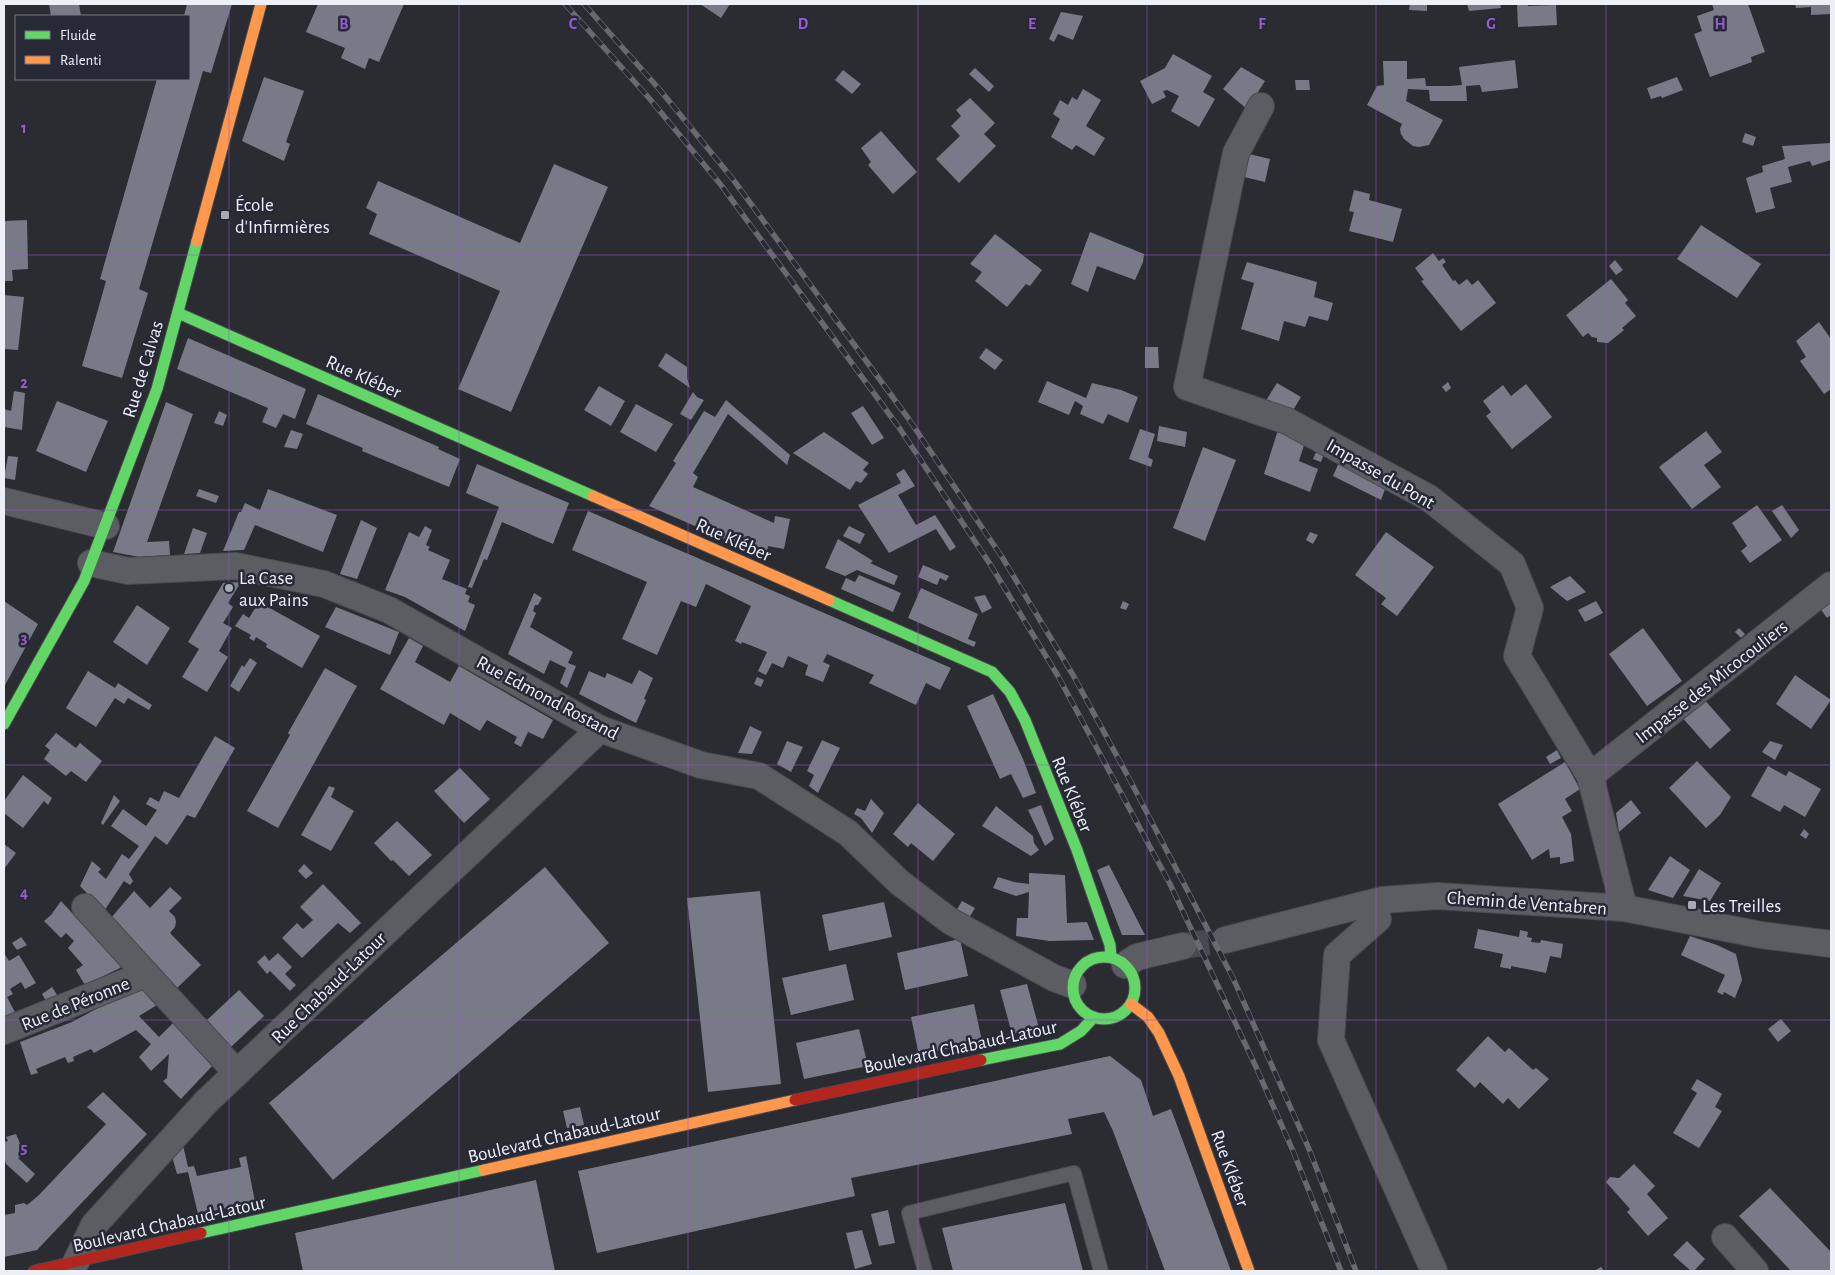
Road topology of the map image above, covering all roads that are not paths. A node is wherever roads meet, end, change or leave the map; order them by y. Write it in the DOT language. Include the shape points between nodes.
graph roads {
  1 [pos="261,4"];
  2 [pos="1260,106"];
  3 [pos="178,313"];
  4 [pos="4,501"];
  5 [pos="106,526"];
  6 [pos="92,563"];
  7 [pos="1831,585"];
  8 [pos="4,724"];
  9 [pos="600,729"];
  10 [pos="1590,776"];
  11 [pos="85,907"];
  12 [pos="1624,908"];
  13 [pos="1378,919"];
  14 [pos="1226,940"];
  15 [pos="1831,944"];
  16 [pos="1183,946"];
  17 [pos="1118,961"];
  18 [pos="146,974"];
  19 [pos="1073,985"];
  20 [pos="1131,1004"];
  21 [pos="1094,1017"];
  22 [pos="4,1031"];
  23 [pos="237,1073"];
  24 [pos="1725,1237"];
  25 [pos="76,1262"];
  26 [pos="34,1271"];
  27 [pos="924,1271"];
  28 [pos="1101,1271"];
  29 [pos="1249,1271"];
  30 [pos="1434,1271"];
  31 [pos="1755,1271"];
  1 -- 3 [label="street, Rue de Calvas"];
  2 -- 10 [label="street, Impasse du Pont" via="1236,153 1187,387 1287,421 1429,498 1512,564 1530,608 1517,656"];
  3 -- 5 [label="street, Rue de Calvas" via="156,389"];
  3 -- 17 [label="street, Rue Kléber" via="992,672 1010,692 1025,720"];
  4 -- 5 [label="street"];
  5 -- 6 [label="street, Rue de Calvas"];
  6 -- 8 [label="street, Rue de Calvas"];
  6 -- 9 [label="street, Rue Edmond Rostand" via="128,571 236,566 324,584 389,610"];
  7 -- 10 [label="street, Impasse des Micocouliers"];
  9 -- 19 [label="street, Rue Edmond Rostand" via="701,765 759,776 848,833 900,882 950,921 1054,978"];
  9 -- 23 [label="street, Rue Chabaud-Latour"];
  10 -- 12 [label="street, Impasse du Pont"];
  11 -- 18 [label="street, Rue de Péronne"];
  12 -- 14 [label="street, Chemin de Ventabren" via="1438,896 1382,900"];
  12 -- 15 [label="street, Chemin de Ventabren" via="1761,935"];
  13 -- 30 [label="street" via="1337,955 1332,1040"];
  16 -- 17 [label="street"];
  17 -- 19 [label="street" via="1102,956 1085,962"];
  17 -- 20 [label="street, Rue Kléber" via="1132,973 1135,994"];
  18 -- 22 [label="street, Rue de Péronne"];
  18 -- 23 [label="street, Rue de Péronne"];
  19 -- 21 [label="street" via="1078,1005"];
  20 -- 21 [label="street" via="1115,1017"];
  20 -- 29 [label="street, Rue Kléber" via="1148,1017 1159,1033 1179,1076"];
  21 -- 25 [label="street, Boulevard Chabaud-Latour" via="1081,1031 1060,1044 903,1076"];
  23 -- 25 [label="street, Rue Chabaud-Latour" via="206,1102 94,1225"];
  24 -- 31 [label="street"];
  25 -- 26 [label="street, Boulevard Chabaud-Latour"];
  27 -- 28 [label="lane" via="909,1213 1074,1173"];
}
